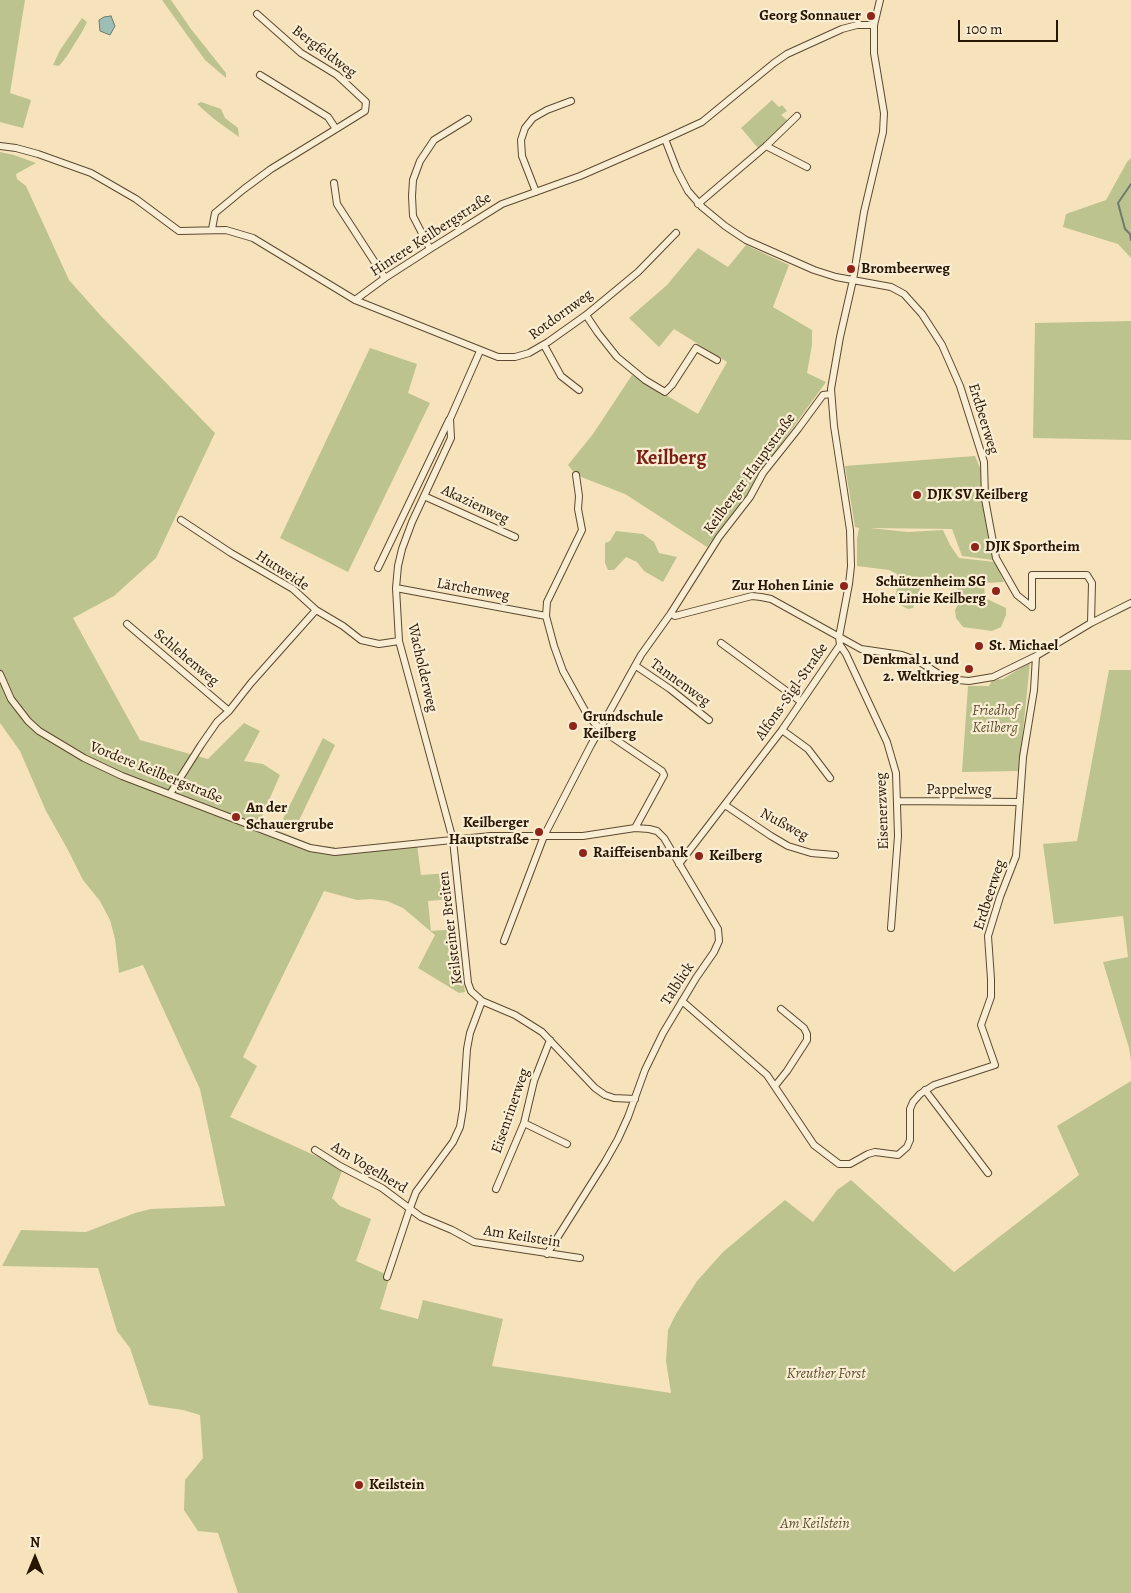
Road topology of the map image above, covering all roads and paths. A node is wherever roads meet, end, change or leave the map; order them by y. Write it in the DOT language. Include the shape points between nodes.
graph roads {
  1 [pos="880,0"];
  2 [pos="257,14"];
  3 [pos="874,25"];
  4 [pos="260,75"];
  5 [pos="571,101"];
  6 [pos="797,116"];
  7 [pos="468,119"];
  8 [pos="336,129"];
  9 [pos="666,140"];
  10 [pos="0,146"];
  11 [pos="766,146"];
  12 [pos="807,167"];
  13 [pos="334,183"];
  14 [pos="536,192"];
  15 [pos="698,204"];
  16 [pos="212,230"];
  17 [pos="676,233"];
  18 [pos="430,248"];
  19 [pos="385,278"];
  20 [pos="853,280"];
  21 [pos="355,300"];
  22 [pos="586,314"];
  23 [pos="544,345"];
  24 [pos="480,350"];
  25 [pos="717,360"];
  26 [pos="579,390"];
  27 [pos="831,391"];
  28 [pos="450,419"];
  29 [pos="576,475"];
  30 [pos="424,496"];
  31 [pos="181,520"];
  32 [pos="515,537"];
  33 [pos="378,568"];
  34 [pos="396,588"];
  35 [pos="1131,603"];
  36 [pos="316,610"];
  37 [pos="671,614"];
  38 [pos="546,616"];
  39 [pos="1091,623"];
  40 [pos="127,624"];
  41 [pos="840,637"];
  42 [pos="399,641"];
  43 [pos="721,643"];
  44 [pos="840,645"];
  45 [pos="1036,656"];
  46 [pos="636,666"];
  47 [pos="0,674"];
  48 [pos="800,702"];
  49 [pos="229,711"];
  50 [pos="709,720"];
  51 [pos="600,729"];
  52 [pos="782,730"];
  53 [pos="830,778"];
  54 [pos="170,794"];
  55 [pos="898,801"];
  56 [pos="1020,802"];
  57 [pos="725,805"];
  58 [pos="635,828"];
  59 [pos="544,836"];
  60 [pos="453,840"];
  61 [pos="835,856"];
  62 [pos="679,864"];
  63 [pos="892,928"];
  64 [pos="504,941"];
  65 [pos="482,1001"];
  66 [pos="682,1001"];
  67 [pos="781,1009"];
  68 [pos="550,1040"];
  69 [pos="775,1086"];
  70 [pos="925,1090"];
  71 [pos="635,1099"];
  72 [pos="524,1122"];
  73 [pos="568,1144"];
  74 [pos="315,1150"];
  75 [pos="988,1173"];
  76 [pos="496,1189"];
  77 [pos="410,1208"];
  78 [pos="547,1254"];
  79 [pos="580,1258"];
  80 [pos="387,1277"];
  1 -- 3 [label="street"];
  2 -- 8 [label="street, Bergfeldweg" via="301,53 337,75 366,102 365,111"];
  3 -- 9 [label="street, Hintere Keilbergstraße" via="842,29 787,54 702,122"];
  3 -- 20 [label="street" via="874,53 884,113 883,132 864,212"];
  4 -- 8 [label="street" via="328,117"];
  5 -- 14 [label="street" via="533,118 525,128 521,140 522,156"];
  6 -- 11 [label="street"];
  7 -- 18 [label="street" via="434,140 420,160 413,180 414,216"];
  8 -- 16 [label="street, Bergfeldweg" via="244,189 215,213"];
  9 -- 14 [label="street, Hintere Keilbergstraße"];
  9 -- 15 [label="street" via="676,170"];
  10 -- 16 [label="street" via="38,154 91,173 136,199 179,232"];
  11 -- 12 [label="street"];
  11 -- 15 [label="street"];
  13 -- 19 [label="street" via="337,204"];
  14 -- 18 [label="street, Hintere Keilbergstraße" via="502,204"];
  15 -- 20 [label="street" via="746,240 814,270"];
  16 -- 21 [label="street" via="226,230 253,238"];
  17 -- 22 [label="street, Rotdornweg" via="638,272"];
  18 -- 19 [label="street, Hintere Keilbergstraße"];
  19 -- 21 [label="street, Hintere Keilbergstraße"];
  20 -- 27 [label="street"];
  20 -- 39 [label="street, Erdbeerweg" via="891,287 904,294 942,344 960,386 984,462 985,499 996,558 1017,595 1032,607 1032,576 1087,575 1092,583"];
  21 -- 24 [label="street, Rotdornweg"];
  22 -- 23 [label="street, Rotdornweg"];
  22 -- 25 [label="street" via="617,357 665,392 696,348"];
  23 -- 24 [label="street, Rotdornweg" via="515,357 498,358"];
  23 -- 26 [label="street" via="561,376"];
  24 -- 28 [label="street, Wacholderweg"];
  27 -- 37 [label="street, Keilberger Hauptstraße" via="823,395 763,473"];
  27 -- 41 [label="street, Alfons-Sigl-Straße" via="850,530 849,588"];
  28 -- 30 [label="street, Wacholderweg" via="451,438"];
  28 -- 33 [label="street, Wacholderweg"];
  29 -- 38 [label="street" via="582,530 547,602"];
  30 -- 32 [label="street, Akazienweg"];
  30 -- 34 [label="street, Wacholderweg" via="402,549"];
  31 -- 36 [label="street, Hutweide" via="293,589"];
  34 -- 38 [label="street, Lärchenweg"];
  34 -- 42 [label="street, Wacholderweg"];
  35 -- 39 [label="street"];
  36 -- 42 [label="street, Hutweide" via="361,640 379,644"];
  36 -- 49 [label="street"];
  37 -- 41 [label="street" via="675,616 762,596"];
  37 -- 46 [label="street, Keilberger Hauptstraße"];
  38 -- 51 [label="street" via="563,671 588,716"];
  39 -- 45 [label="street"];
  40 -- 49 [label="street, Schlehenweg"];
  41 -- 44 [label="street, Alfons-Sigl-Straße"];
  41 -- 45 [label="street" via="860,649 902,655 918,661 948,679 969,681 993,677"];
  42 -- 60 [label="street, Wacholderweg"];
  43 -- 48 [label="street"];
  44 -- 48 [label="street, Alfons-Sigl-Straße"];
  44 -- 55 [label="street, Eisenerzweg" via="887,742 896,773"];
  45 -- 56 [label="street, Erdbeerweg"];
  46 -- 50 [label="street, Tannenweg" via="670,688"];
  46 -- 51 [label="street, Keilberger Hauptstraße"];
  47 -- 54 [label="street, Vordere Keilbergstraße" via="19,711 39,731 84,758"];
  48 -- 52 [label="street, Alfons-Sigl-Straße"];
  49 -- 54 [label="street" via="217,722"];
  51 -- 58 [label="street" via="664,775"];
  51 -- 59 [label="street, Keilberger Hauptstraße"];
  52 -- 53 [label="street" via="808,749"];
  52 -- 57 [label="street, Alfons-Sigl-Straße"];
  54 -- 60 [label="street, Vordere Keilbergstraße" via="310,848 335,852"];
  55 -- 56 [label="street, Pappelweg"];
  55 -- 63 [label="street, Eisenerzweg"];
  56 -- 70 [label="street, Erdbeerweg" via="1016,856 988,936 991,997 981,1025 995,1065"];
  57 -- 61 [label="street, Nußweg" via="788,846"];
  57 -- 62 [label="street, Alfons-Sigl-Straße"];
  58 -- 59 [label="street, Talblick" via="583,836"];
  58 -- 62 [label="street, Talblick" via="657,831"];
  59 -- 60 [label="street, Vordere Keilbergstraße" via="506,835"];
  59 -- 64 [label="street, Keilberger Hauptstraße"];
  60 -- 65 [label="street, Keilsteiner Breiten" via="468,983 471,991"];
  62 -- 66 [label="street, Talblick" via="719,934 714,952"];
  65 -- 68 [label="street" via="531,1024"];
  65 -- 77 [label="street" via="467,1049 460,1127 453,1142 416,1192"];
  66 -- 69 [label="street" via="767,1075"];
  66 -- 71 [label="street, Talblick" via="656,1046"];
  67 -- 69 [label="street" via="804,1028 807,1040"];
  68 -- 71 [label="street" via="605,1095"];
  68 -- 72 [label="street, Eisenrinerweg" via="534,1080"];
  69 -- 70 [label="street" via="814,1146 839,1164 846,1165 875,1152 898,1155 907,1147 912,1102"];
  70 -- 75 [label="street"];
  71 -- 78 [label="street, Talblick" via="606,1162"];
  72 -- 73 [label="street"];
  72 -- 76 [label="street, Eisenrinerweg"];
  74 -- 77 [label="street, Am Vogelherd"];
  77 -- 78 [label="street, Am Keilstein" via="421,1217 474,1242"];
  77 -- 80 [label="street"];
  78 -- 79 [label="street, Am Keilstein"];
}
